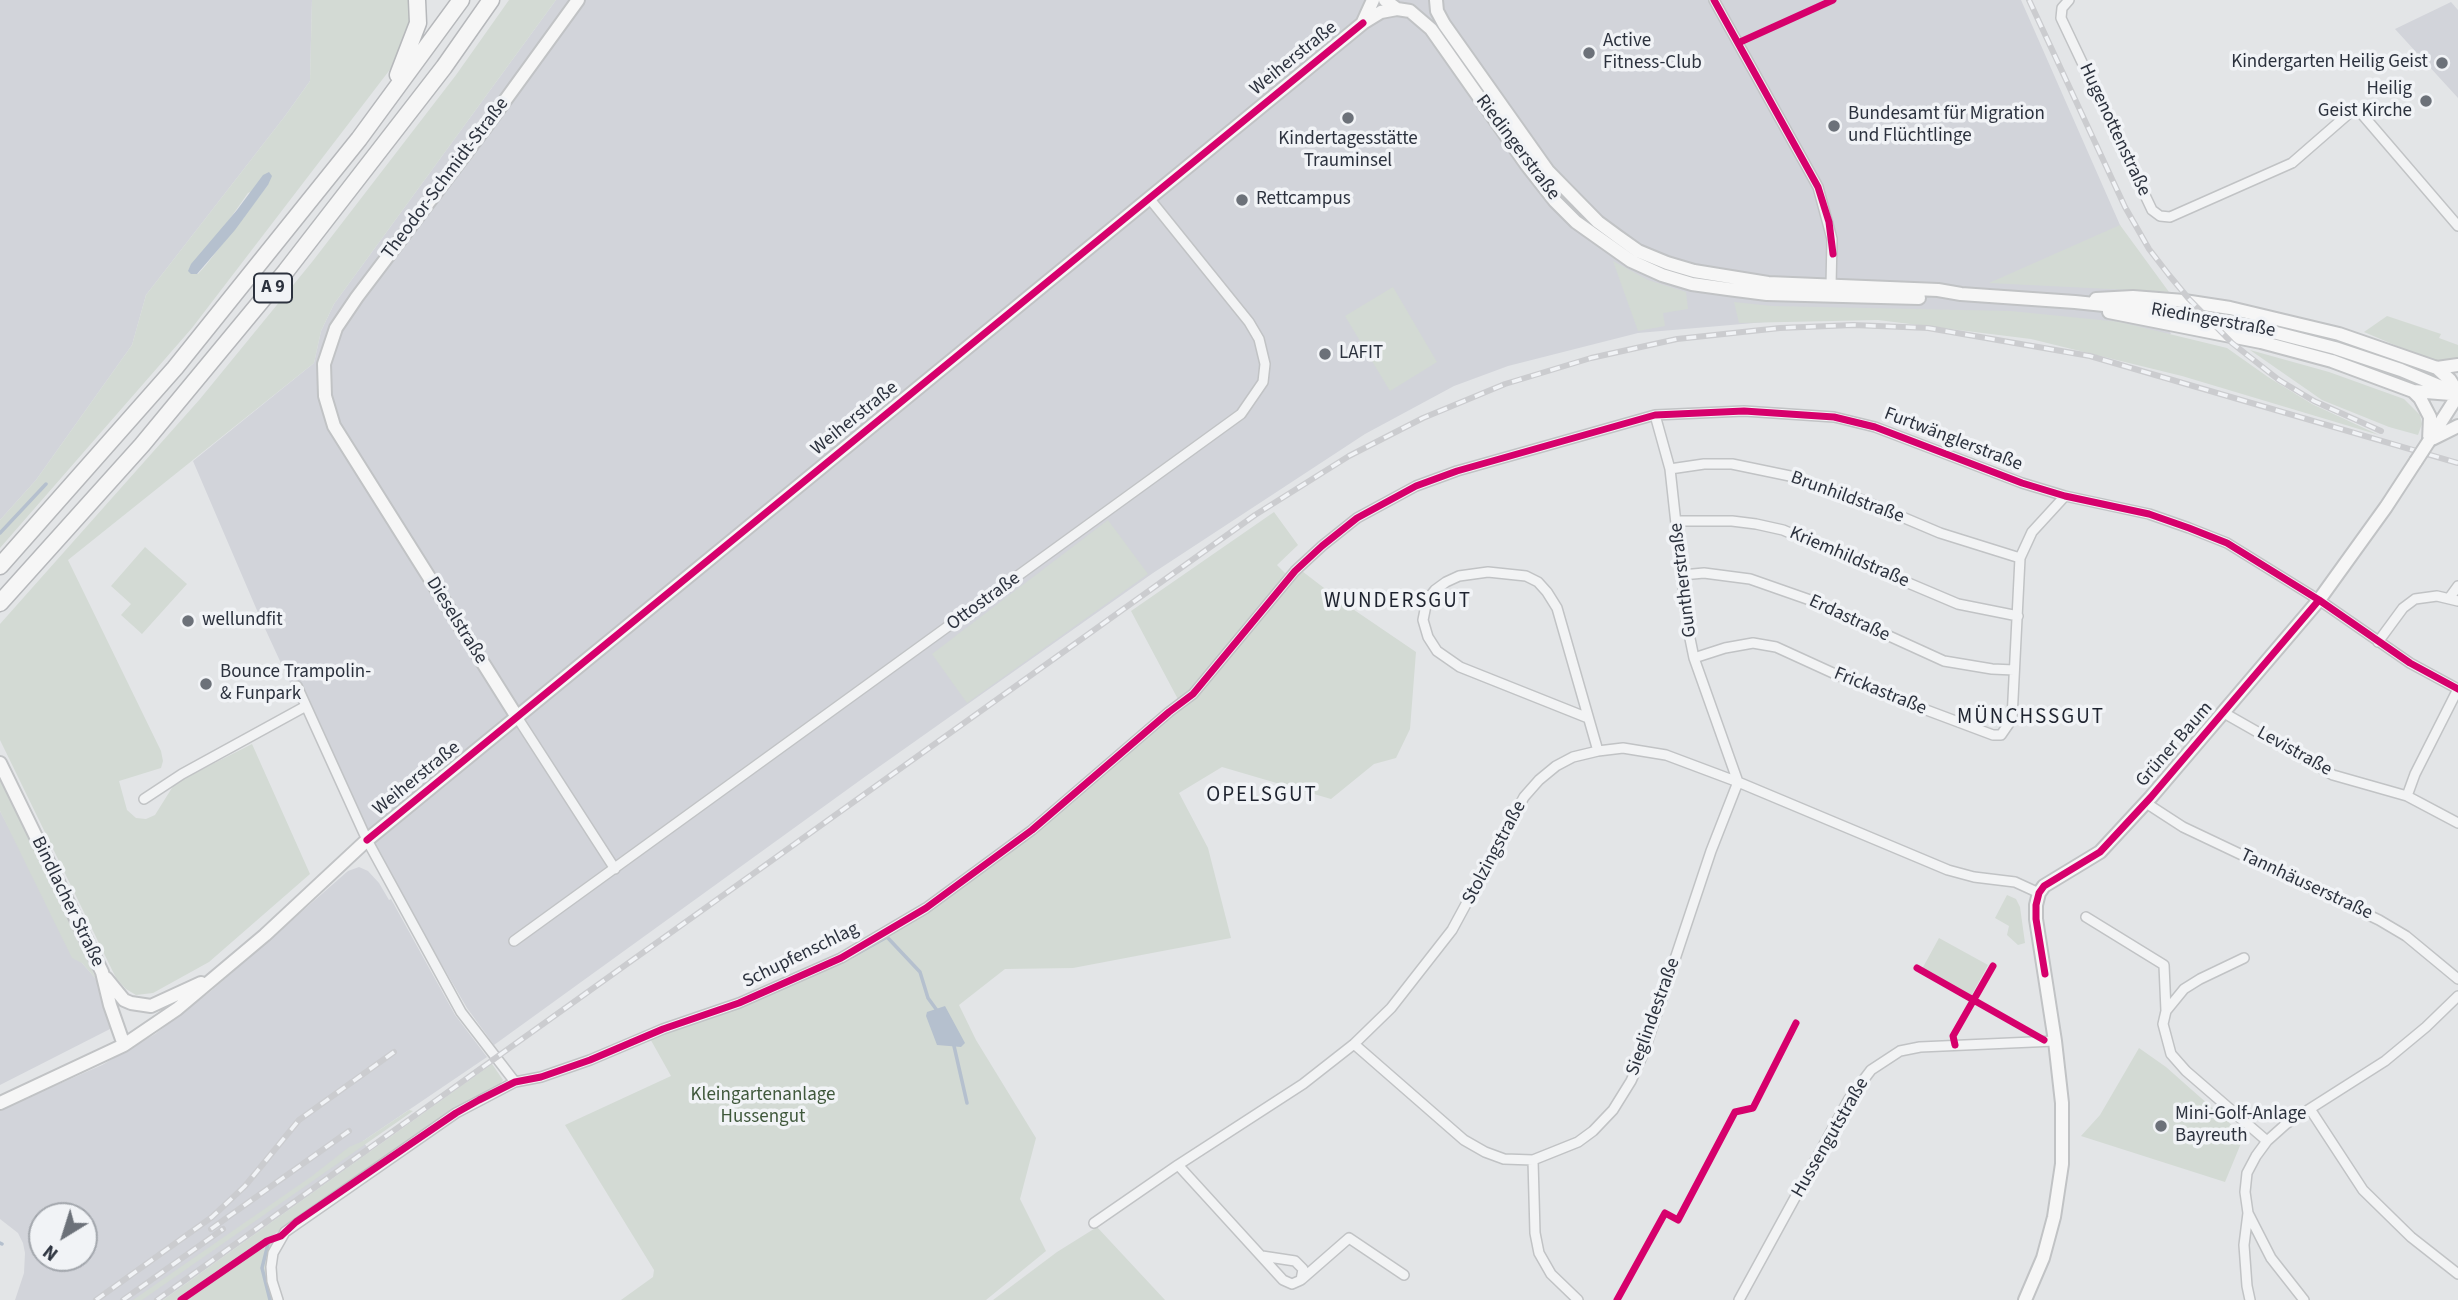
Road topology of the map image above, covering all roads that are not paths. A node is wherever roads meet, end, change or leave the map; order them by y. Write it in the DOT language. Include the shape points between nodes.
graph roads {
  1 [pos="417,0"];
  2 [pos="461,0"];
  3 [pos="491,0"];
  4 [pos="578,0"];
  5 [pos="1373,0"];
  6 [pos="1385,0"];
  7 [pos="1431,0"];
  8 [pos="1436,0"];
  9 [pos="1714,0"];
  10 [pos="2069,0"];
  11 [pos="1404,10"];
  12 [pos="1363,23"];
  13 [pos="1431,29"];
  14 [pos="390,97"];
  15 [pos="1484,105"];
  16 [pos="1511,119"];
  17 [pos="1149,198"];
  18 [pos="2458,226"];
  19 [pos="1832,286"];
  20 [pos="1961,294"];
  21 [pos="2075,302"];
  22 [pos="324,364"];
  23 [pos="2458,365"];
  24 [pos="2437,368"];
  25 [pos="2413,391"];
  26 [pos="2455,395"];
  27 [pos="1656,415"];
  28 [pos="2458,426"];
  29 [pos="2429,441"];
  30 [pos="1670,469"];
  31 [pos="2065,496"];
  32 [pos="1677,521"];
  33 [pos="2020,558"];
  34 [pos="0,566"];
  35 [pos="1295,571"];
  36 [pos="1682,575"];
  37 [pos="2458,586"];
  38 [pos="2454,599"];
  39 [pos="2319,600"];
  40 [pos="0,603"];
  41 [pos="2018,616"];
  42 [pos="2378,642"];
  43 [pos="1694,658"];
  44 [pos="2014,670"];
  45 [pos="297,686"];
  46 [pos="2458,689"];
  47 [pos="306,706"];
  48 [pos="2224,713"];
  49 [pos="517,718"];
  50 [pos="1588,718"];
  51 [pos="1598,751"];
  52 [pos="2,767"];
  53 [pos="1738,782"];
  54 [pos="2407,796"];
  55 [pos="144,799"];
  56 [pos="2146,803"];
  57 [pos="2458,823"];
  58 [pos="367,840"];
  59 [pos="615,869"];
  60 [pos="2039,893"];
  61 [pos="2086,917"];
  62 [pos="514,941"];
  63 [pos="2245,958"];
  64 [pos="224,971"];
  65 [pos="102,972"];
  66 [pos="2458,979"];
  67 [pos="2458,996"];
  68 [pos="2166,1011"];
  69 [pos="2055,1041"];
  70 [pos="1354,1044"];
  71 [pos="124,1045"];
  72 [pos="514,1082"];
  73 [pos="0,1103"];
  74 [pos="2309,1109"];
  75 [pos="2267,1141"];
  76 [pos="1533,1160"];
  77 [pos="1178,1165"];
  78 [pos="2248,1213"];
  79 [pos="1094,1223"];
  80 [pos="1262,1256"];
  81 [pos="1404,1275"];
  82 [pos="2458,1275"];
  83 [pos="1301,1280"];
  84 [pos="278,1300"];
  85 [pos="1578,1300"];
  86 [pos="1739,1300"];
  87 [pos="2025,1300"];
  88 [pos="2250,1300"];
  89 [pos="2304,1300"];
  1 -- 14 [label="highway" via="418,23"];
  2 -- 14 [label="highway, A 9"];
  3 -- 40 [label="highway, A 9" via="286,271 150,436"];
  4 -- 22 [label="street, Theodor-Schmidt-Straße" via="357,297 336,328"];
  5 -- 12 [label="street"];
  6 -- 11 [label="street, Riedingerstraße"];
  7 -- 11 [label="street" via="1419,9"];
  8 -- 16 [label="street, Riedingerstraße" via="1444,24"];
  9 -- 19 [label="street" via="1818,187 1832,239"];
  10 -- 18 [label="street, Hugenottenstraße" via="2061,18 2152,210 2160,216 2170,217 2292,163 2354,109"];
  11 -- 12 [label="street" via="1381,12"];
  11 -- 13 [label="street, Riedingerstraße"];
  12 -- 13 [label="street" via="1399,18"];
  12 -- 17 [label="street, Weiherstraße"];
  13 -- 15 [label="street, Riedingerstraße"];
  14 -- 34 [label="highway, A 9" via="175,368"];
  15 -- 16 [label="street"];
  15 -- 20 [label="street, Riedingerstraße" via="1543,187 1576,222 1632,261 1662,275 1692,284 1767,294 1937,298"];
  16 -- 19 [label="street, Riedingerstraße" via="1567,192 1638,251 1685,269 1731,278"];
  17 -- 49 [label="street, Weiherstraße"];
  17 -- 59 [label="street, Ottostraße" via="1259,339 1265,355 1263,382 1250,403 1225,427"];
  19 -- 20 [label="street, Riedingerstraße"];
  20 -- 21 [label="street, Riedingerstraße"];
  21 -- 24 [label="street" via="2133,297 2230,308 2339,334"];
  21 -- 25 [label="street" via="2298,352"];
  21 -- 26 [label="street, Riedingerstraße" via="2171,312 2265,330 2370,359"];
  22 -- 49 [label="street, Dieselstraße" via="325,396 334,426"];
  23 -- 24 [label="street"];
  24 -- 26 [label="street" via="2450,380"];
  25 -- 26 [label="street"];
  25 -- 29 [label="street" via="2430,416"];
  26 -- 29 [label="street, Grüner Baum"];
  27 -- 30 [label="street, Guntherstraße"];
  27 -- 31 [label="street, Furtwänglerstraße" via="1744,411 1834,417 1875,427"];
  27 -- 35 [label="street, Furtwänglerstraße" via="1416,486 1357,519"];
  28 -- 29 [label="street"];
  29 -- 39 [label="street, Grüner Baum, bridge"];
  30 -- 32 [label="street, Guntherstraße"];
  30 -- 33 [label="street, Brunhildstraße" via="1732,464 1790,476"];
  31 -- 33 [label="street" via="2032,532"];
  31 -- 39 [label="street, Furtwänglerstraße" via="2148,514 2227,543"];
  32 -- 36 [label="street, Guntherstraße"];
  32 -- 41 [label="street, Kriemhildstraße" via="1756,523 1783,530 1958,604"];
  33 -- 41 [label="street"];
  35 -- 72 [label="street, Schupfenschlag" via="1193,694 1032,830 926,908 841,958 739,1003 663,1028 590,1060"];
  36 -- 43 [label="street, Guntherstraße"];
  36 -- 44 [label="street, Erdastraße" via="1704,573 1762,583 1944,661"];
  37 -- 38 [label="street"];
  38 -- 42 [label="street" via="2426,596 2410,601"];
  39 -- 42 [label="street, Furtwänglerstraße"];
  39 -- 48 [label="street, Grüner Baum"];
  41 -- 44 [label="street"];
  42 -- 46 [label="street, Furtwänglerstraße"];
  43 -- 44 [label="street, Frickastraße" via="1753,643 1776,647 1857,684 1993,735 2001,735 2012,719"];
  43 -- 53 [label="street, Guntherstraße"];
  45 -- 47 [label="street, Weiherstraße"];
  46 -- 54 [label="street"];
  47 -- 55 [label="street"];
  47 -- 58 [label="street, Weiherstraße"];
  48 -- 54 [label="street, Levistraße" via="2333,775"];
  48 -- 56 [label="street, Grüner Baum"];
  49 -- 58 [label="street, Weiherstraße"];
  49 -- 59 [label="street, Dieselstraße"];
  50 -- 50 [label="street" via="1557,608 1538,582 1526,576 1488,572 1459,576 1435,590 1423,620 1428,637 1445,658"];
  50 -- 51 [label="street"];
  51 -- 53 [label="street, Stolzingstraße" via="1645,750"];
  51 -- 70 [label="street, Stolzingstraße" via="1556,766 1524,797 1452,930 1391,1008"];
  52 -- 65 [label="street, Bindlacher Straße"];
  53 -- 60 [label="street, Stolzingstraße" via="1948,870 2015,882"];
  53 -- 76 [label="street, Sieglindestraße" via="1631,1082 1592,1131"];
  54 -- 57 [label="street, Levistraße"];
  56 -- 60 [label="street, Grüner Baum" via="2100,852"];
  56 -- 66 [label="street, Tannhäuserstraße" via="2183,827 2379,920"];
  58 -- 64 [label="street, Weiherstraße"];
  58 -- 72 [label="street, Weiherstraße" via="461,1012"];
  59 -- 62 [label="street, Ottostraße"];
  60 -- 69 [label="street" via="2036,919"];
  61 -- 68 [label="street" via="2164,964"];
  63 -- 68 [label="street" via="2184,989"];
  64 -- 65 [label="street" via="151,1006 124,1000"];
  64 -- 71 [label="street, Weiherstraße"];
  65 -- 71 [label="street, Bindlacher Straße"];
  67 -- 74 [label="street" via="2385,1061"];
  68 -- 75 [label="street" via="2163,1024 2171,1054"];
  69 -- 86 [label="street, Hussengutstraße" via="1920,1047 1900,1051 1871,1070 1849,1099"];
  69 -- 87 [label="street" via="2062,1164 2054,1217"];
  70 -- 76 [label="street, Sieglindestraße" via="1464,1140 1504,1158"];
  70 -- 77 [label="street, Stolzingstraße" via="1303,1084"];
  71 -- 73 [label="street, Weiherstraße"];
  72 -- 84 [label="street, Schupfenschlag" via="456,1113 285,1232 272,1253 272,1281"];
  74 -- 75 [label="street"];
  74 -- 82 [label="street" via="2363,1190 2410,1237"];
  75 -- 78 [label="street" via="2247,1173"];
  76 -- 85 [label="street" via="1539,1253 1551,1274"];
  77 -- 79 [label="street, Stolzingstraße"];
  77 -- 80 [label="street"];
  78 -- 88 [label="street" via="2244,1245"];
  78 -- 89 [label="street" via="2271,1258"];
  80 -- 83 [label="street" via="1287,1282"];
  80 -- 83 [label="street" via="1295,1261 1303,1269"];
  81 -- 83 [label="street" via="1349,1238"];
}
